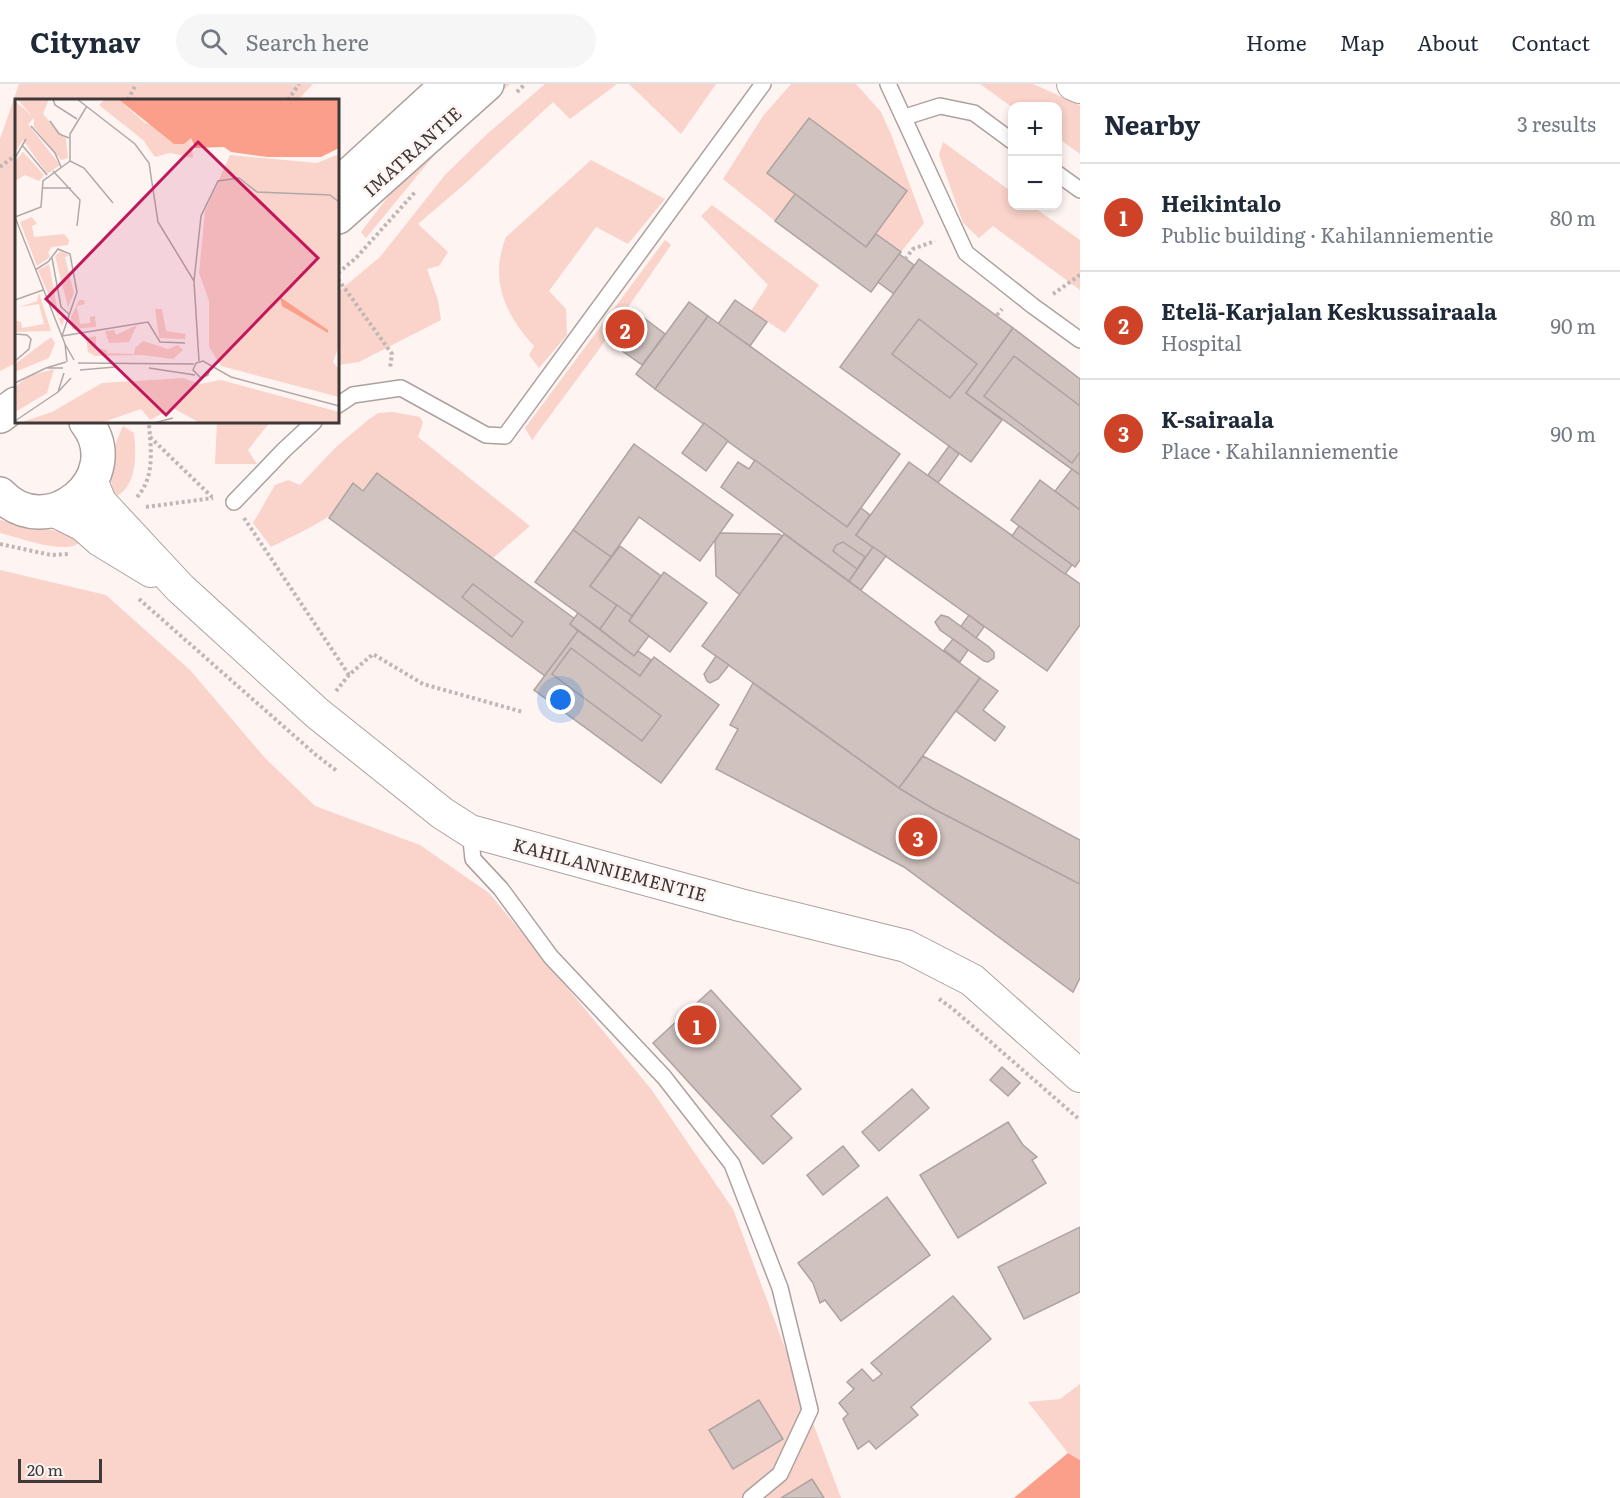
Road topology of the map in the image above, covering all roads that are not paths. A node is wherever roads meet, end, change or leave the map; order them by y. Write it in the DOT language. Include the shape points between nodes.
graph roads {
  1 [pos="448,84"];
  2 [pos="487,84"];
  3 [pos="763,84"];
  4 [pos="888,84"];
  5 [pos="1073,84"];
  6 [pos="1080,87"];
  7 [pos="905,117"];
  8 [pos="1008,138"];
  9 [pos="1062,177"];
  10 [pos="339,184"];
  11 [pos="1080,190"];
  12 [pos="339,216"];
  13 [pos="1080,340"];
  14 [pos="339,404"];
  15 [pos="15,405"];
  16 [pos="0,416"];
  17 [pos="313,423"];
  18 [pos="98,429"];
  19 [pos="92,482"];
  20 [pos="2,498"];
  21 [pos="234,502"];
  22 [pos="55,511"];
  23 [pos="114,523"];
  24 [pos="470,831"];
  25 [pos="1080,1076"];
  26 [pos="751,1498"];
  1 -- 10 [label="street, IMATRANTIE"];
  2 -- 12 [label="street, IMATRANTIE"];
  3 -- 14 [label="lane" via="505,435 486,435 401,388 353,395"];
  4 -- 7 [label="lane"];
  5 -- 6 [label="street"];
  7 -- 8 [label="lane" via="940,106 974,113"];
  7 -- 13 [label="lane" via="966,253"];
  9 -- 11 [label="lane"];
  15 -- 16 [label="street"];
  17 -- 21 [label="lane"];
  18 -- 19 [label="street" via="98,459"];
  19 -- 22 [label="street" via="73,502"];
  19 -- 23 [label="street, KAHILANNIEMENTIE"];
  20 -- 22 [label="street" via="29,511"];
  22 -- 23 [label="street, KAHILANNIEMENTIE" via="82,525"];
  23 -- 24 [label="street, KAHILANNIEMENTIE" via="317,713"];
  24 -- 25 [label="street, KAHILANNIEMENTIE" via="906,946 972,980"];
  24 -- 26 [label="lane" via="473,859 501,889 551,957 664,1077 732,1164 780,1288 810,1410 780,1474"];
}
